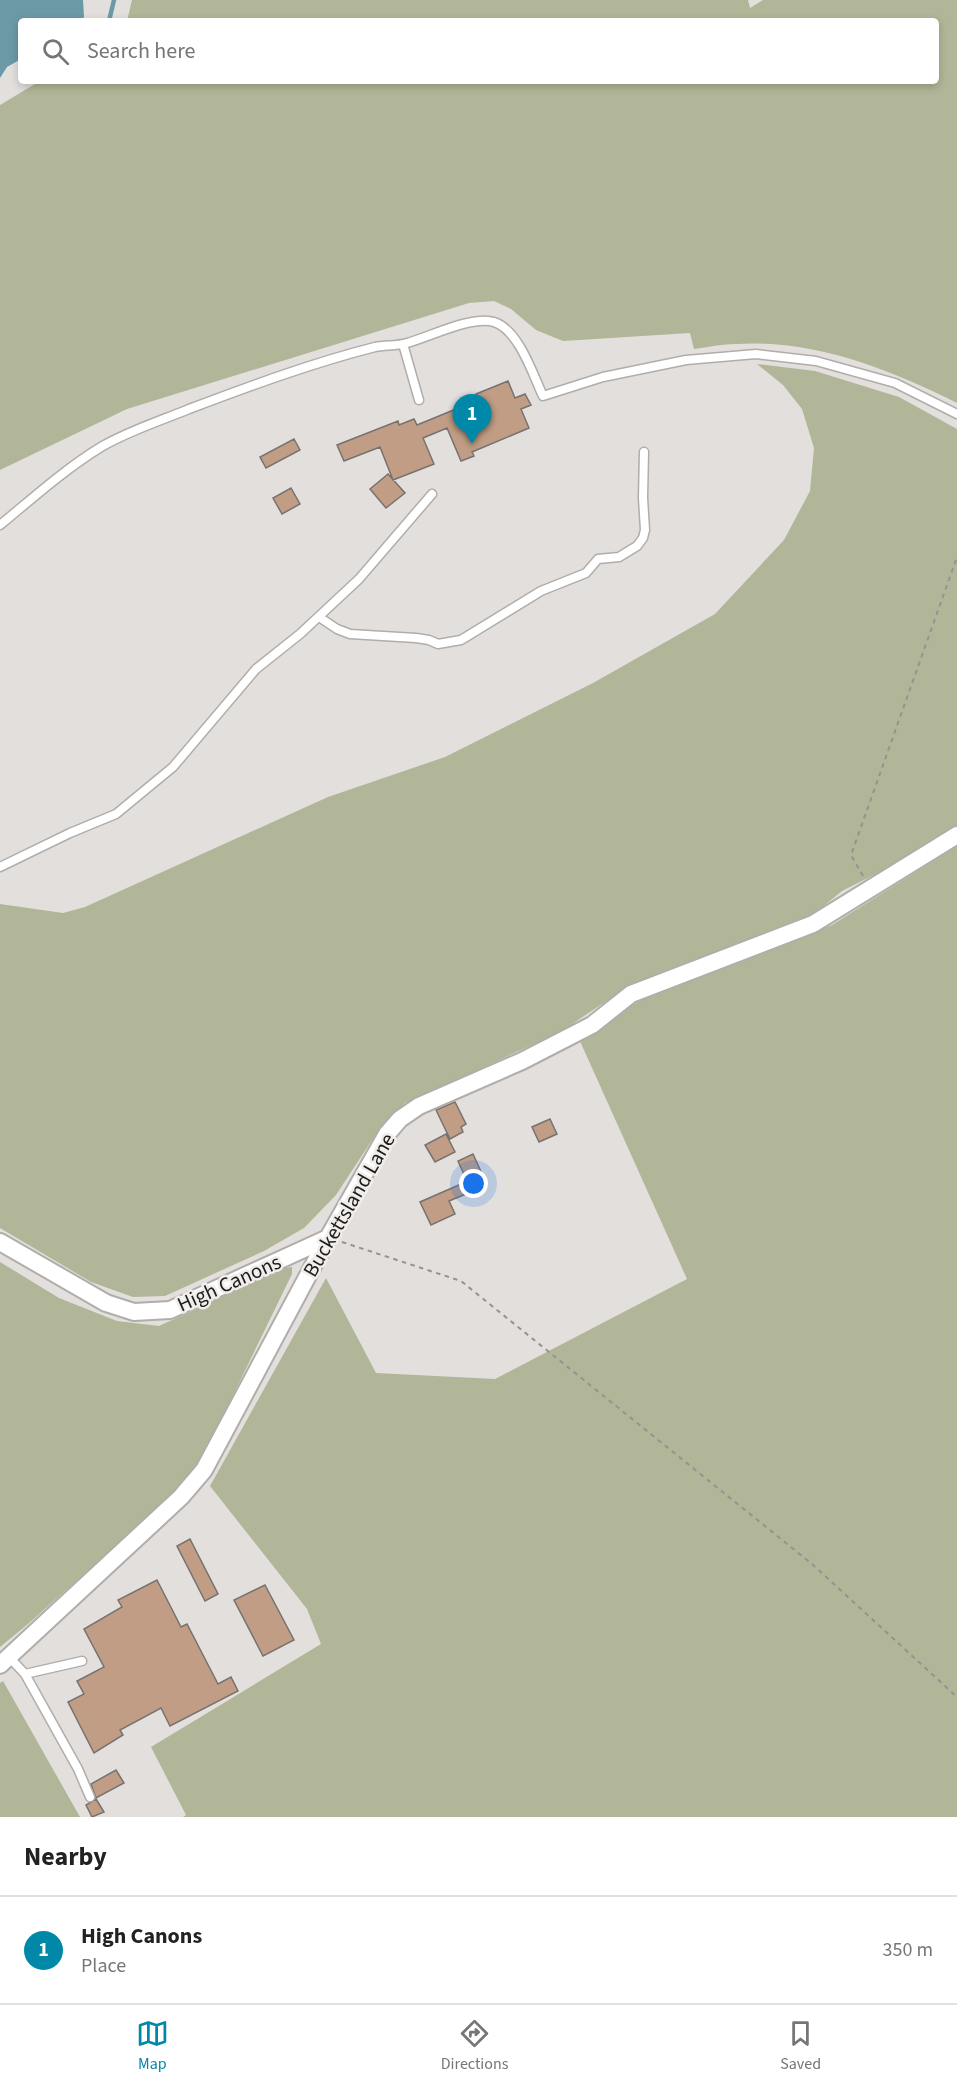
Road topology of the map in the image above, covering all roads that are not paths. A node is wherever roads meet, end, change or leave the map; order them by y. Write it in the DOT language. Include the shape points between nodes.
graph roads {
  1 [pos="403,344"];
  2 [pos="419,400"];
  3 [pos="957,414"];
  4 [pos="645,452"];
  5 [pos="432,494"];
  6 [pos="0,525"];
  7 [pos="319,617"];
  8 [pos="957,835"];
  9 [pos="0,867"];
  10 [pos="328,1238"];
  11 [pos="0,1242"];
  12 [pos="5,1661"];
  13 [pos="82,1661"];
  14 [pos="25,1674"];
  15 [pos="90,1797"];
  1 -- 2 [label="lane"];
  1 -- 3 [label="lane" via="470,321 494,322 515,338 543,396 603,376 686,360 756,354 816,361 895,383"];
  1 -- 6 [label="lane" via="329,360 145,426 79,461"];
  4 -- 7 [label="lane" via="645,530 637,546 619,556 598,559 586,573 541,591 461,640 438,644 416,638 350,634"];
  5 -- 7 [label="lane" via="359,579"];
  7 -- 9 [label="lane" via="256,669 173,767 116,814"];
  8 -- 10 [label="street, Buckettsland Lane" via="813,924 631,994 592,1025 419,1106 387,1134"];
  10 -- 11 [label="street, High Canons" via="170,1310 134,1312 106,1303"];
  10 -- 12 [label="street, Buckettsland Lane" via="204,1470 181,1497"];
  12 -- 14 [label="lane"];
  13 -- 14 [label="lane"];
  14 -- 15 [label="lane"];
}
